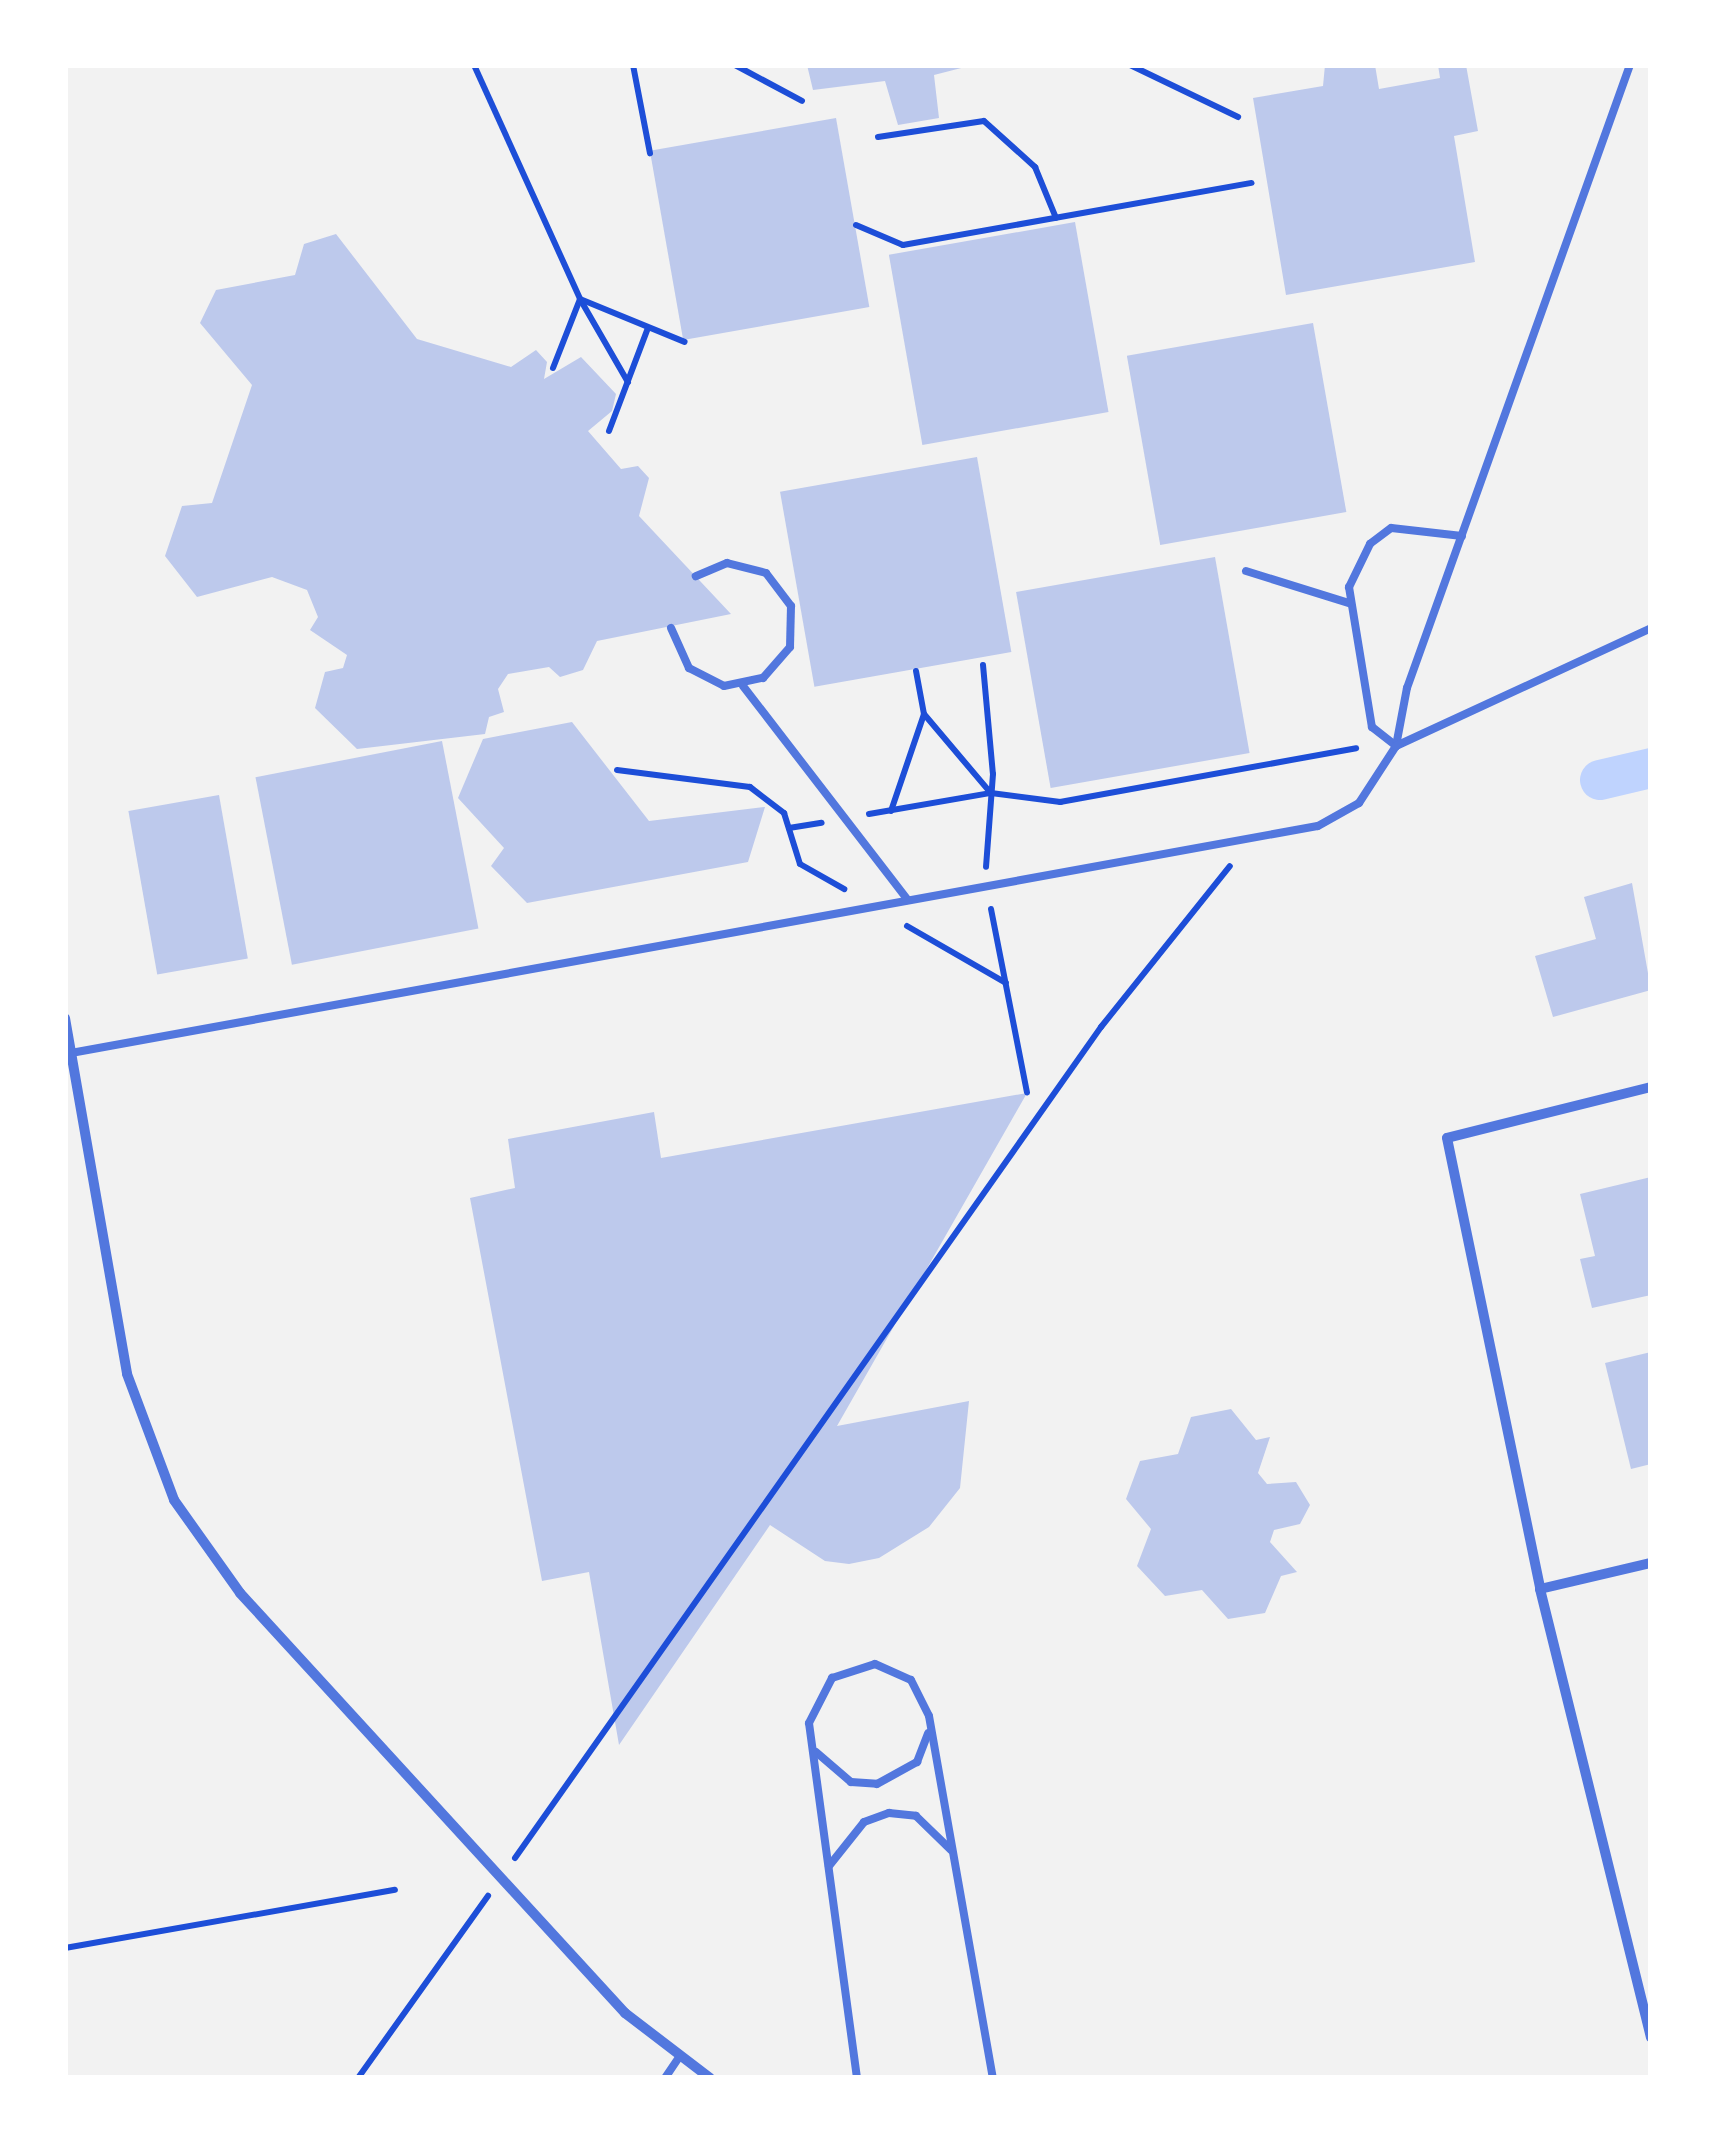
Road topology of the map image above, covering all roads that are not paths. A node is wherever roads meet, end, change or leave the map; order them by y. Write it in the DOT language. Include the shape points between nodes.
graph roads {
  1 [pos="1630,65"];
  2 [pos="1462,536"];
  3 [pos="1246,571"];
  4 [pos="696,576"];
  5 [pos="1350,603"];
  6 [pos="672,628"];
  7 [pos="1651,628"];
  8 [pos="744,686"];
  9 [pos="1396,746"];
  10 [pos="908,900"];
  11 [pos="65,1018"];
  12 [pos="72,1053"];
  13 [pos="1651,1087"];
  14 [pos="1651,1563"];
  15 [pos="1540,1589"];
  16 [pos="929,1716"];
  17 [pos="814,1748"];
  18 [pos="954,1854"];
  19 [pos="829,1866"];
  20 [pos="1651,2036"];
  21 [pos="680,2056"];
  22 [pos="665,2078"];
  23 [pos="710,2078"];
  24 [pos="857,2078"];
  25 [pos="993,2078"];
  1 -- 2 [label="lane"];
  2 -- 5 [label="lane" via="1390,528 1370,544"];
  2 -- 9 [label="lane"];
  3 -- 5 [label="lane"];
  4 -- 8 [label="lane" via="747,564 782,587 791,606 792,637 779,665"];
  5 -- 9 [label="lane" via="1372,727"];
  6 -- 8 [label="lane" via="689,668"];
  7 -- 9 [label="lane"];
  8 -- 10 [label="lane"];
  9 -- 10 [label="lane" via="1359,803 1318,826"];
  10 -- 12 [label="lane"];
  11 -- 12 [label="street"];
  12 -- 21 [label="street" via="127,1374 174,1500 240,1593 625,2013"];
  13 -- 15 [label="street" via="1447,1138"];
  14 -- 15 [label="street"];
  15 -- 20 [label="street"];
  16 -- 17 [label="lane" via="917,1762 877,1784 840,1776"];
  16 -- 17 [label="lane" via="911,1680 854,1666 815,1698"];
  16 -- 18 [label="lane"];
  17 -- 19 [label="lane"];
  18 -- 19 [label="lane" via="916,1816 890,1813 864,1822"];
  18 -- 25 [label="lane"];
  19 -- 24 [label="lane"];
  21 -- 22 [label="lane"];
  21 -- 23 [label="street"];
}
